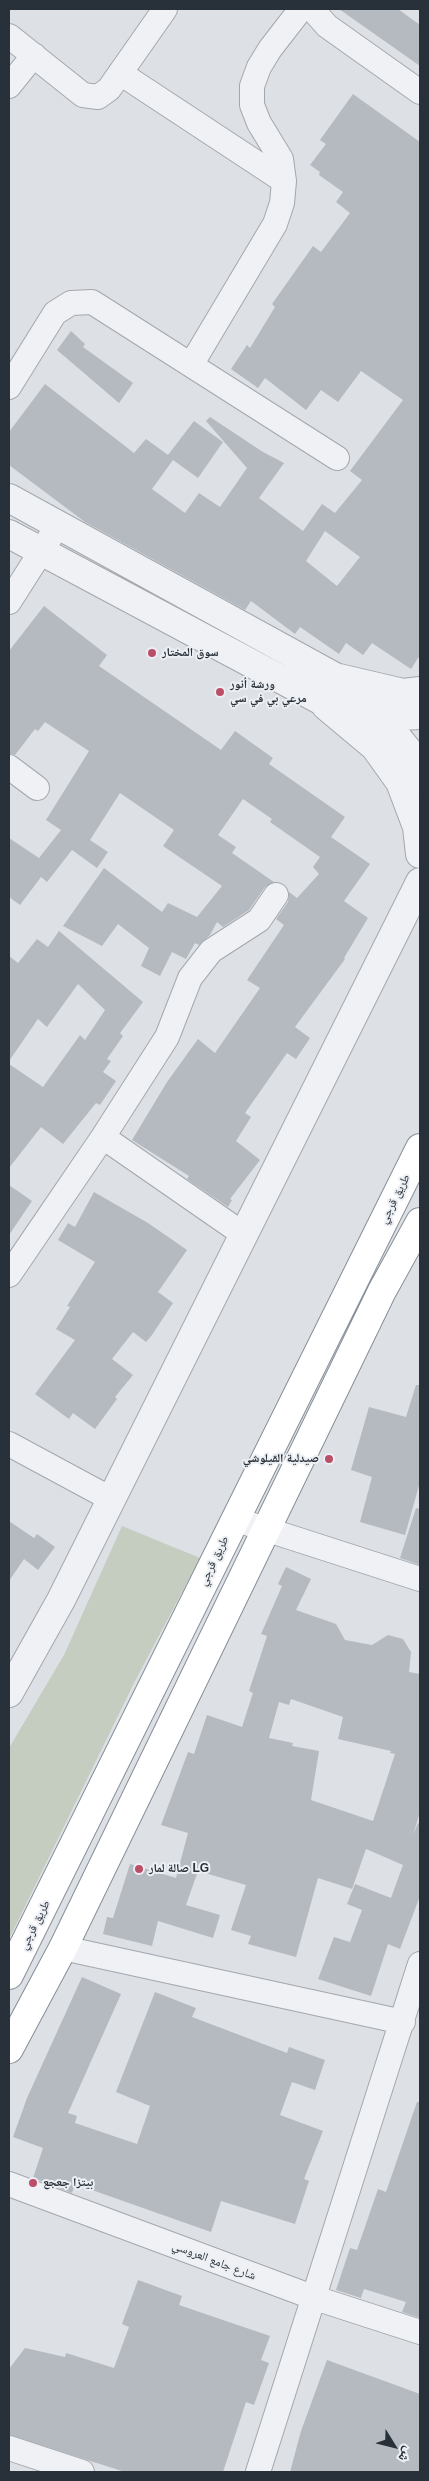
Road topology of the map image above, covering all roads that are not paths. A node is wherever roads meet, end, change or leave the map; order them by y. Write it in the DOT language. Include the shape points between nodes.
graph roads {
  1 [pos="165,9"];
  2 [pos="301,9"];
  3 [pos="312,9"];
  4 [pos="9,36"];
  5 [pos="34,55"];
  6 [pos="120,73"];
  7 [pos="9,86"];
  8 [pos="420,92"];
  9 [pos="284,181"];
  10 [pos="191,365"];
  11 [pos="9,386"];
  12 [pos="337,458"];
  13 [pos="9,498"];
  14 [pos="58,526"];
  15 [pos="9,534"];
  16 [pos="41,552"];
  17 [pos="9,602"];
  18 [pos="335,677"];
  19 [pos="420,691"];
  20 [pos="320,700"];
  21 [pos="420,715"];
  22 [pos="381,717"];
  23 [pos="9,767"];
  24 [pos="420,778"];
  25 [pos="37,788"];
  26 [pos="420,854"];
  27 [pos="420,882"];
  28 [pos="276,895"];
  29 [pos="103,1137"];
  30 [pos="420,1148"];
  31 [pos="420,1222"];
  32 [pos="243,1234"];
  33 [pos="9,1275"];
  34 [pos="9,1444"];
  35 [pos="111,1499"];
  36 [pos="234,1519"];
  37 [pos="266,1528"];
  38 [pos="420,1579"];
  39 [pos="9,1694"];
  40 [pos="63,1948"];
  41 [pos="420,1964"];
  42 [pos="9,1976"];
  43 [pos="402,2022"];
  44 [pos="9,2049"];
  45 [pos="9,2184"];
  46 [pos="315,2298"];
  47 [pos="420,2332"];
  48 [pos="10,2454"];
  49 [pos="82,2472"];
  50 [pos="258,2472"];
  1 -- 6 [label="street"];
  2 -- 9 [label="street" via="270,48 252,86 252,105 281,159"];
  3 -- 8 [label="street" via="320,20"];
  4 -- 5 [label="street"];
  5 -- 6 [label="street" via="83,95 90,97 104,94"];
  5 -- 7 [label="street"];
  6 -- 9 [label="street"];
  9 -- 10 [label="street" via="282,203 275,224"];
  10 -- 11 [label="street" via="92,302 82,301 71,303 55,313"];
  10 -- 12 [label="street"];
  13 -- 14 [label="street"];
  14 -- 16 [label="street"];
  14 -- 18 [label="street"];
  15 -- 16 [label="street"];
  16 -- 17 [label="street"];
  16 -- 20 [label="street"];
  18 -- 19 [label="street" via="402,692"];
  18 -- 22 [label="street"];
  20 -- 22 [label="street"];
  20 -- 26 [label="street" via="375,747 400,782 417,827"];
  21 -- 22 [label="street"];
  22 -- 24 [label="street" via="410,753"];
  23 -- 25 [label="street"];
  27 -- 32 [label="street"];
  28 -- 29 [label="street" via="259,920 211,951 190,978 167,1036"];
  29 -- 32 [label="street"];
  29 -- 33 [label="street"];
  30 -- 36 [label="highway, طريق قرجي"];
  31 -- 37 [label="highway" via="382,1291"];
  32 -- 35 [label="street"];
  34 -- 35 [label="street"];
  35 -- 39 [label="street" via="61,1600"];
  36 -- 37 [label="street"];
  36 -- 42 [label="highway, طريق قرجي"];
  37 -- 38 [label="street"];
  37 -- 40 [label="highway"];
  40 -- 43 [label="street"];
  40 -- 44 [label="highway"];
  41 -- 43 [label="street"];
  43 -- 46 [label="street"];
  45 -- 46 [label="street, شارع جامع العروسي"];
  46 -- 47 [label="street, شارع جامع العروسي"];
  46 -- 50 [label="street"];
  48 -- 49 [label="street"];
}
